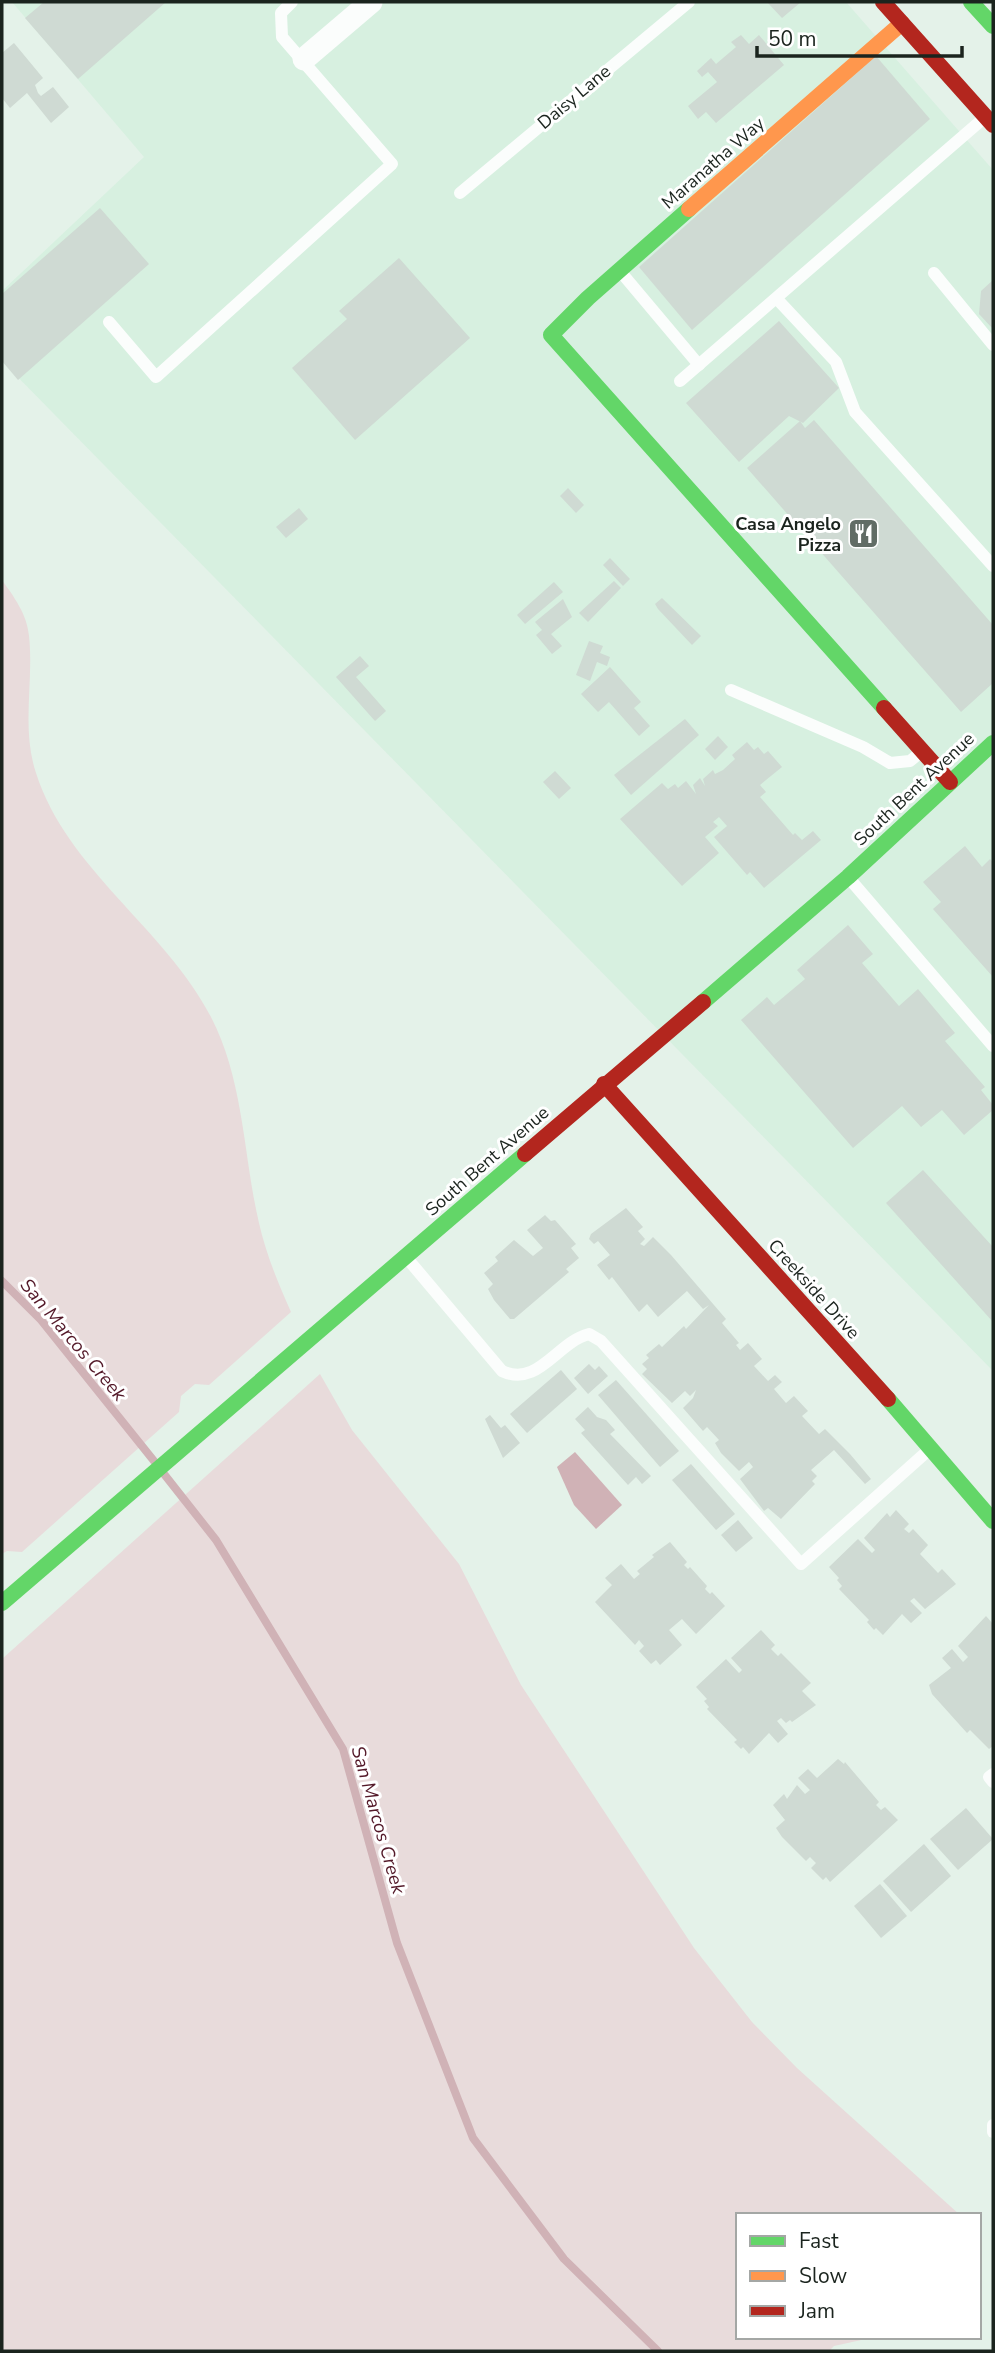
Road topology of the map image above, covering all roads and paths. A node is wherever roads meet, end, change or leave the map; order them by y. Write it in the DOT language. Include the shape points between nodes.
graph roads {
  1 [pos="292,2"];
  2 [pos="372,2"];
  3 [pos="689,2"];
  4 [pos="883,2"];
  5 [pos="971,2"];
  6 [pos="990,17"];
  7 [pos="902,23"];
  8 [pos="304,59"];
  9 [pos="990,120"];
  10 [pos="460,193"];
  11 [pos="620,270"];
  12 [pos="934,273"];
  13 [pos="777,299"];
  14 [pos="109,322"];
  15 [pos="993,345"];
  16 [pos="699,365"];
  17 [pos="680,381"];
  18 [pos="993,566"];
  19 [pos="731,690"];
  20 [pos="993,743"];
  21 [pos="923,751"];
  22 [pos="950,782"];
  23 [pos="848,877"];
  24 [pos="993,1045"];
  25 [pos="604,1084"];
  26 [pos="406,1256"];
  27 [pos="931,1448"];
  28 [pos="993,1521"];
  29 [pos="2,1603"];
  30 [pos="993,1774"];
  31 [pos="993,1782"];
  32 [pos="993,2125"];
  33 [pos="993,2132"];
  1 -- 8 [label="lane" via="281,13 282,37"];
  2 -- 8 [label="street"];
  3 -- 10 [label="lane, Daisy Lane"];
  4 -- 7 [label="street"];
  5 -- 6 [label="street"];
  7 -- 9 [label="street"];
  7 -- 11 [label="street, Maranatha Way"];
  8 -- 14 [label="lane" via="392,164 156,377"];
  9 -- 13 [label="lane"];
  11 -- 16 [label="lane"];
  11 -- 21 [label="street, Maranatha Way" via="551,335"];
  12 -- 15 [label="lane"];
  13 -- 16 [label="lane"];
  13 -- 18 [label="lane" via="836,362 855,412"];
  16 -- 17 [label="lane"];
  19 -- 21 [label="lane" via="891,763 910,761"];
  20 -- 22 [label="street, South Bent Avenue"];
  21 -- 22 [label="street"];
  22 -- 23 [label="street, South Bent Avenue"];
  23 -- 24 [label="lane"];
  23 -- 25 [label="street, South Bent Avenue"];
  25 -- 26 [label="street, South Bent Avenue"];
  25 -- 27 [label="street, Creekside Drive"];
  26 -- 27 [label="lane" via="502,1371 513,1376 540,1368 576,1338 589,1334 601,1341 801,1564"];
  26 -- 29 [label="street, South Bent Avenue"];
  27 -- 28 [label="street, Creekside Drive"];
  30 -- 31 [label="lane" via="989,1777"];
  32 -- 33 [label="lane"];
}
